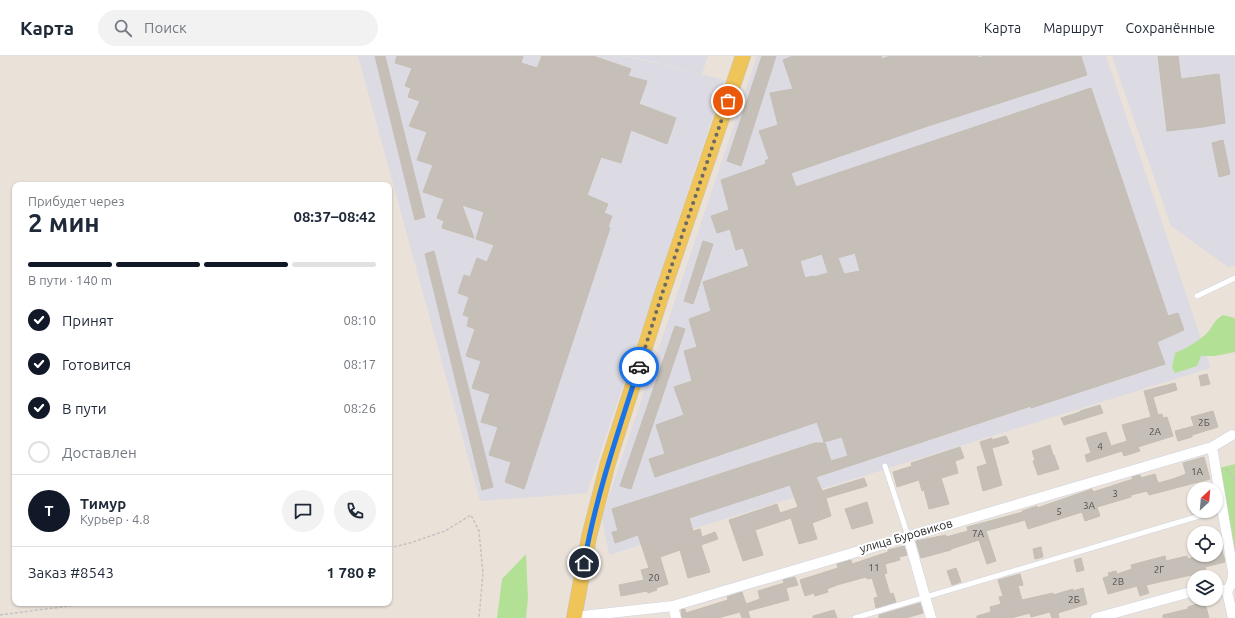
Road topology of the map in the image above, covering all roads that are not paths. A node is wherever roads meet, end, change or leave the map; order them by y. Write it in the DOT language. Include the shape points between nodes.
graph roads {
  1 [pos="743,56"];
  2 [pos="1235,278"];
  3 [pos="1197,296"];
  4 [pos="1232,435"];
  5 [pos="1212,447"];
  6 [pos="885,466"];
  7 [pos="1218,482"];
  8 [pos="1223,509"];
  9 [pos="1193,518"];
  10 [pos="908,536"];
  11 [pos="1223,590"];
  12 [pos="1227,591"];
  13 [pos="1187,593"];
  14 [pos="926,598"];
  15 [pos="673,606"];
  16 [pos="574,618"];
  17 [pos="676,618"];
  18 [pos="855,618"];
  19 [pos="931,618"];
  20 [pos="1096,618"];
  21 [pos="1233,618"];
  1 -- 16 [label="main road" via="608,463 589,537"];
  2 -- 3 [label="lane"];
  4 -- 5 [label="street, улица Буровиков"];
  5 -- 7 [label="street"];
  5 -- 10 [label="street, улица Буровиков"];
  6 -- 10 [label="lane"];
  8 -- 12 [label="street" via="1233,579"];
  9 -- 14 [label="lane"];
  10 -- 14 [label="street"];
  10 -- 15 [label="street, улица Буровиков"];
  11 -- 12 [label="street"];
  12 -- 21 [label="street"];
  13 -- 20 [label="street"];
  14 -- 18 [label="lane"];
  14 -- 19 [label="street"];
  15 -- 16 [label="street, улица Буровиков"];
  15 -- 17 [label="street"];
}
